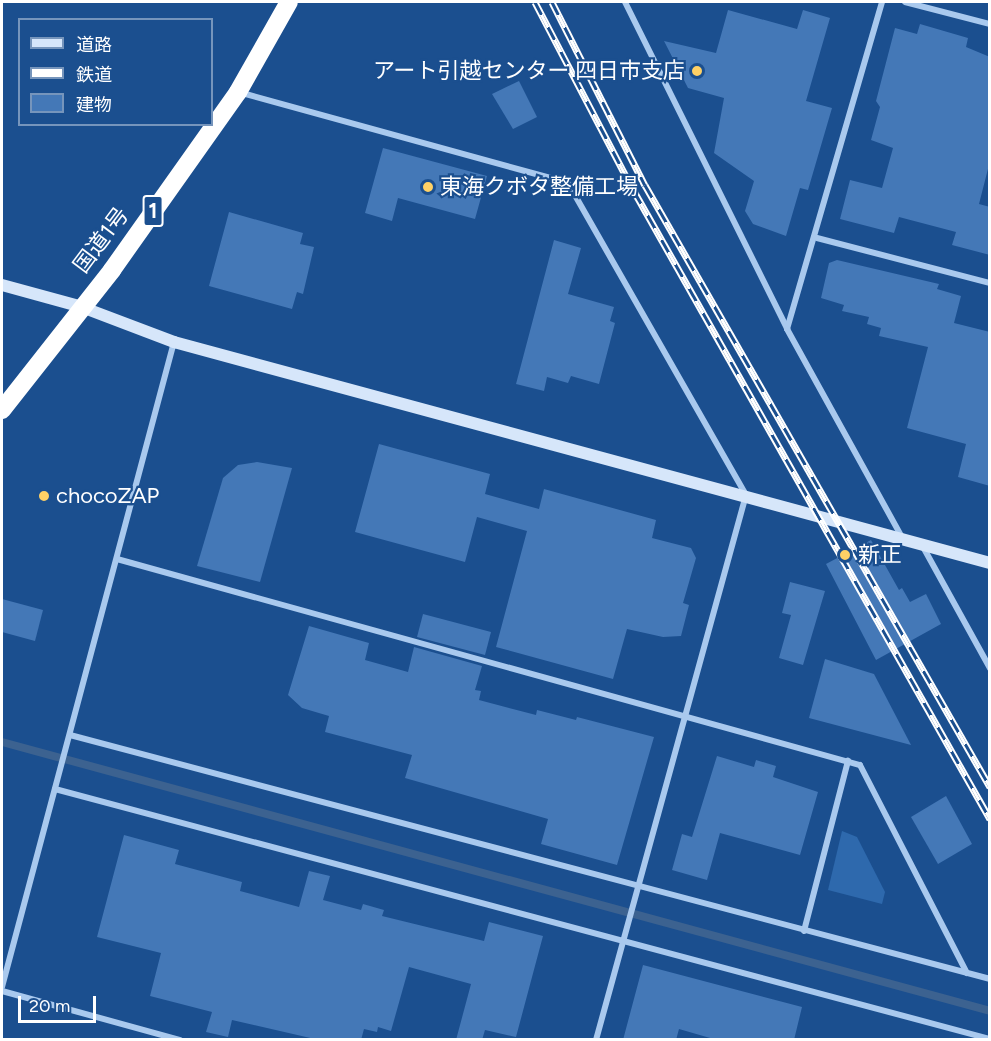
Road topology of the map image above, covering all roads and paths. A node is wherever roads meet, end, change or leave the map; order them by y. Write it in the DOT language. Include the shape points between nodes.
graph roads {
  1 [pos="289,2"];
  2 [pos="625,2"];
  3 [pos="882,2"];
  4 [pos="905,2"];
  5 [pos="990,24"];
  6 [pos="238,92"];
  7 [pos="817,238"];
  8 [pos="990,283"];
  9 [pos="2,285"];
  10 [pos="79,306"];
  11 [pos="787,328"];
  12 [pos="174,342"];
  13 [pos="2,410"];
  14 [pos="746,495"];
  15 [pos="903,539"];
  16 [pos="922,544"];
  17 [pos="117,559"];
  18 [pos="990,563"];
  19 [pos="990,668"];
  20 [pos="685,714"];
  21 [pos="69,738"];
  22 [pos="848,762"];
  23 [pos="55,789"];
  24 [pos="637,888"];
  25 [pos="804,931"];
  26 [pos="623,939"];
  27 [pos="967,973"];
  28 [pos="990,979"];
  29 [pos="2,989"];
  30 [pos="990,1039"];
  31 [pos="180,1040"];
  32 [pos="596,1040"];
  1 -- 6 [label="highway, 国道1号 / 1"];
  2 -- 11 [label="street"];
  3 -- 7 [label="street"];
  4 -- 5 [label="street"];
  6 -- 10 [label="highway, 国道1号 / 1" via="112,270"];
  6 -- 14 [label="street" via="568,183"];
  7 -- 8 [label="street"];
  7 -- 11 [label="street"];
  9 -- 10 [label="street"];
  10 -- 12 [label="street"];
  10 -- 13 [label="highway, 国道1号 / 1"];
  11 -- 15 [label="street"];
  12 -- 14 [label="street"];
  12 -- 17 [label="street"];
  14 -- 15 [label="street"];
  14 -- 20 [label="street"];
  15 -- 16 [label="street"];
  16 -- 18 [label="street"];
  16 -- 19 [label="street"];
  17 -- 20 [label="street"];
  17 -- 21 [label="street"];
  20 -- 22 [label="street"];
  20 -- 24 [label="street"];
  21 -- 23 [label="street"];
  21 -- 24 [label="street"];
  22 -- 25 [label="street"];
  22 -- 27 [label="street" via="860,765"];
  23 -- 26 [label="street"];
  23 -- 29 [label="street"];
  24 -- 25 [label="street"];
  24 -- 26 [label="street"];
  25 -- 27 [label="street"];
  26 -- 30 [label="street"];
  26 -- 32 [label="street"];
  27 -- 28 [label="street"];
  29 -- 31 [label="street"];
}
